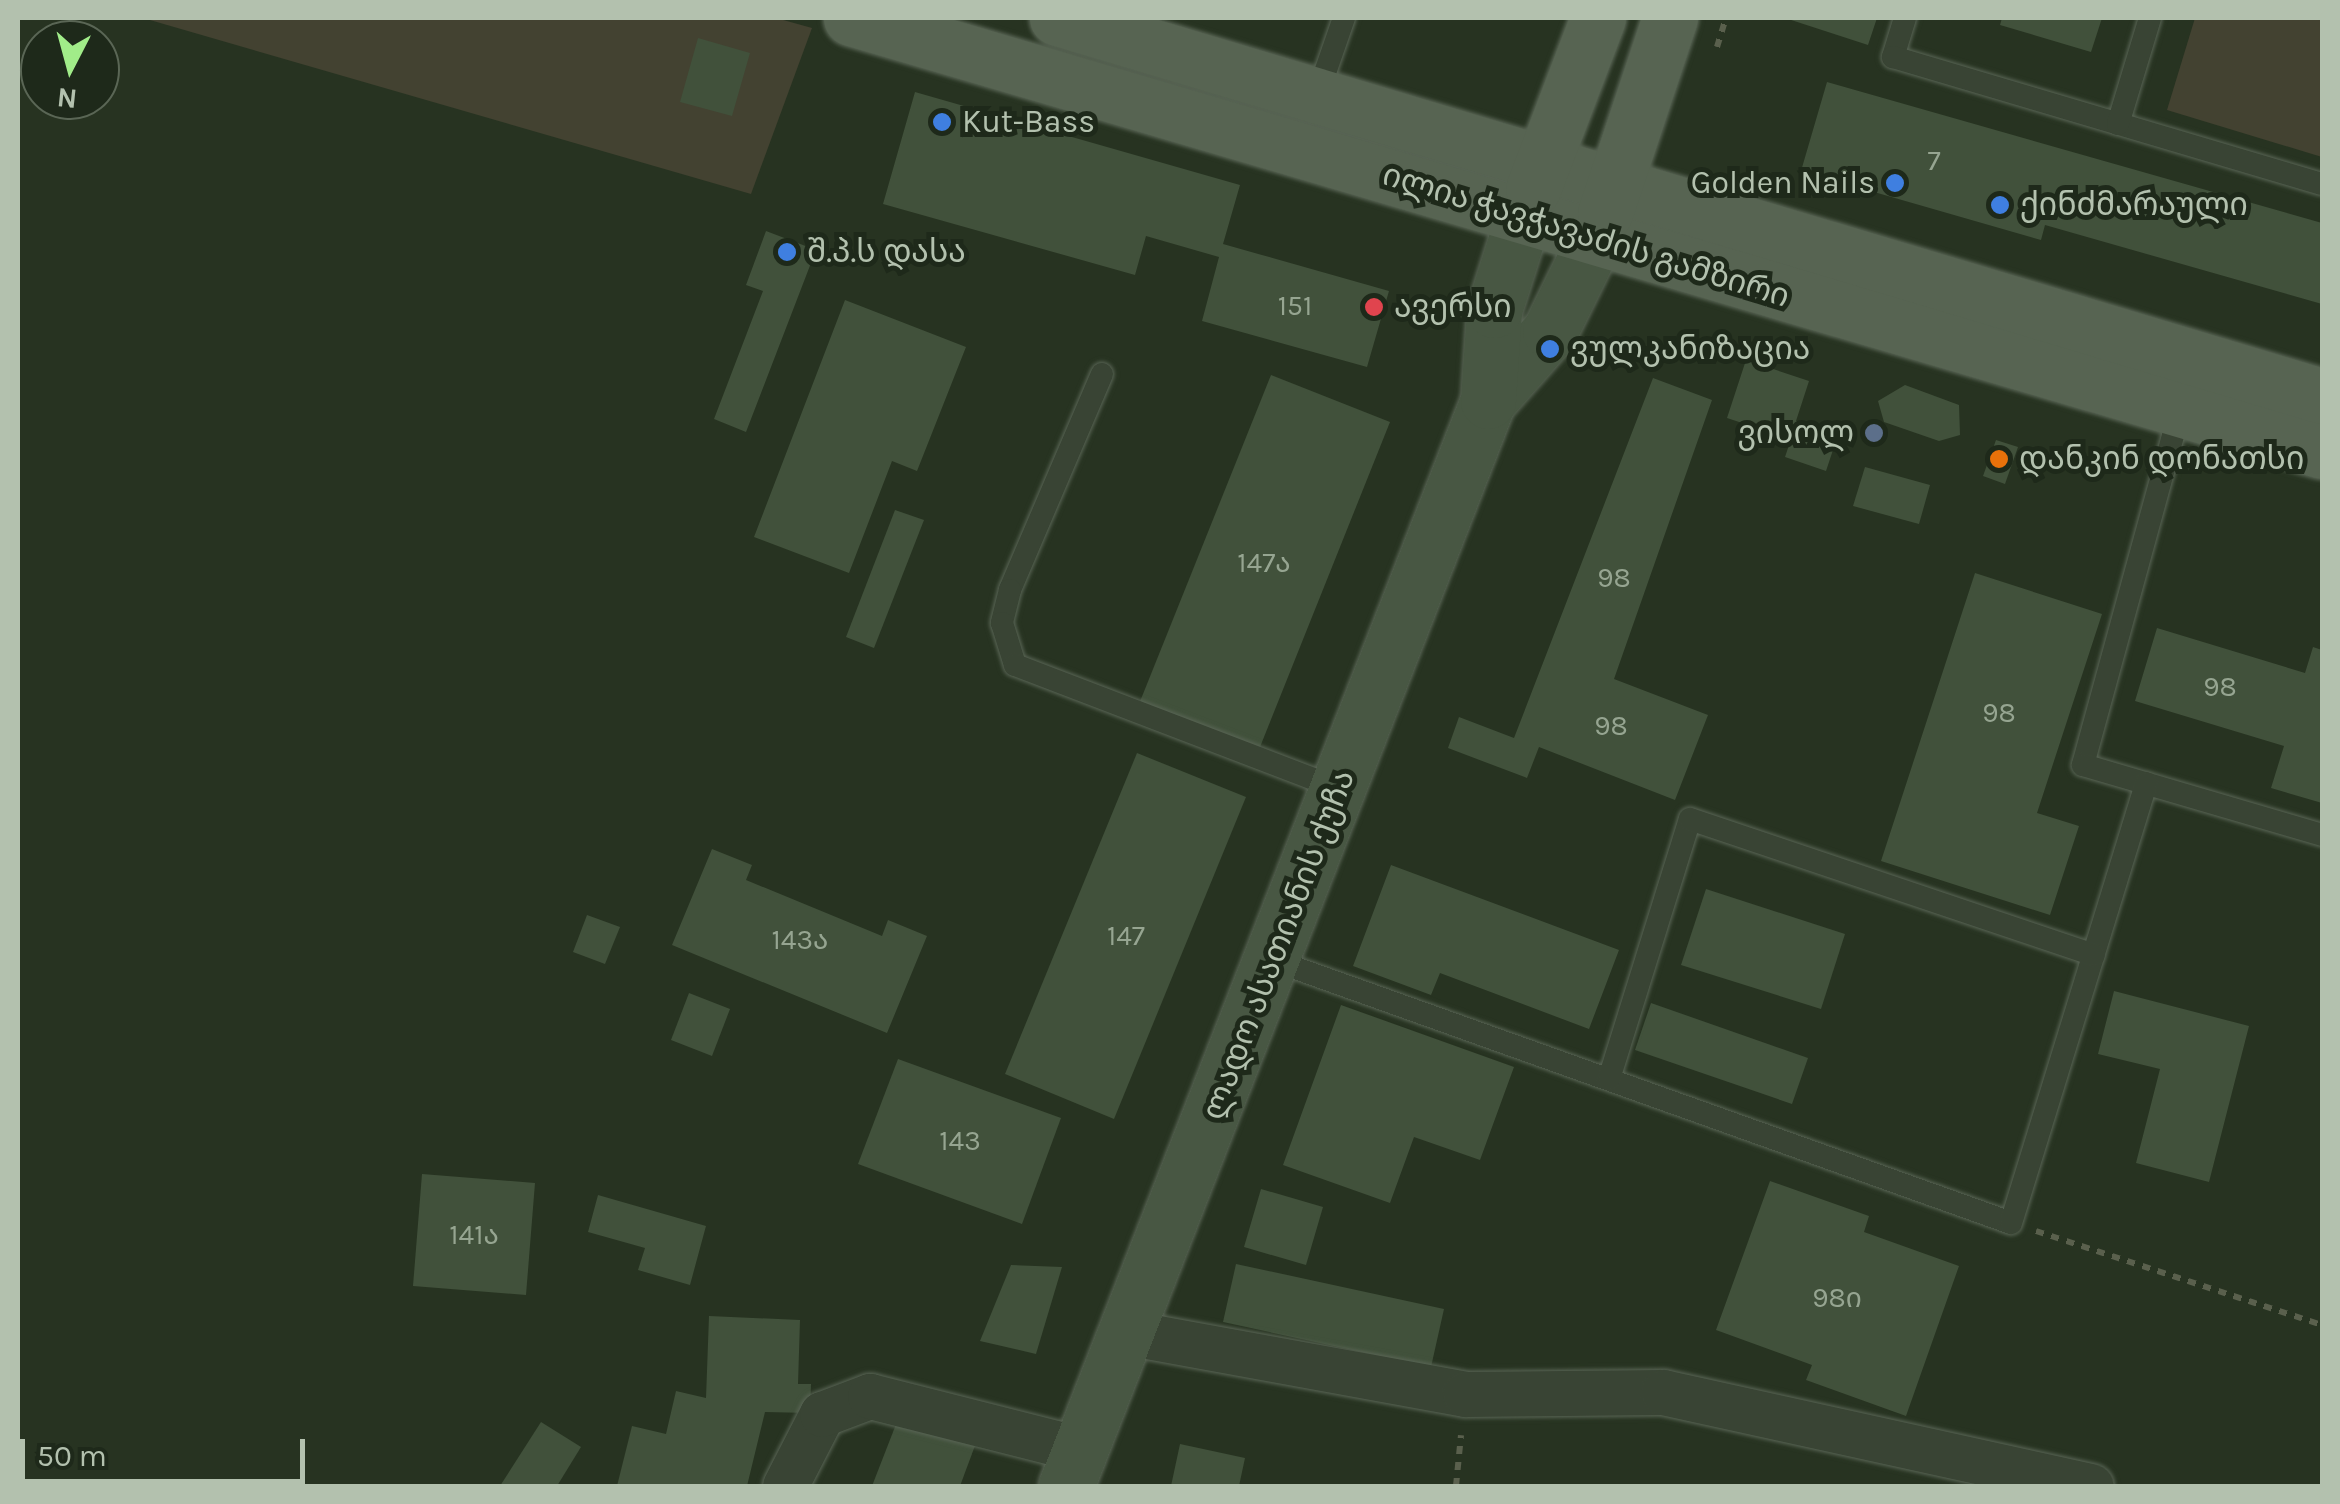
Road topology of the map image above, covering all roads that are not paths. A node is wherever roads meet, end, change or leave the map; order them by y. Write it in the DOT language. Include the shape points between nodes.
graph roads {
  1 [pos="851,18"];
  2 [pos="1057,18"];
  3 [pos="1344,18"];
  4 [pos="1598,18"];
  5 [pos="1670,18"];
  6 [pos="1905,18"];
  7 [pos="2150,18"];
  8 [pos="1319,90"];
  9 [pos="2118,124"];
  10 [pos="1545,157"];
  11 [pos="1616,181"];
  12 [pos="2322,184"];
  13 [pos="1524,215"];
  14 [pos="1596,239"];
  15 [pos="1102,374"];
  16 [pos="2322,396"];
  17 [pos="1488,401"];
  18 [pos="2180,410"];
  19 [pos="2322,451"];
  20 [pos="2146,784"];
  21 [pos="1339,788"];
  22 [pos="2322,834"];
  23 [pos="2094,955"];
  24 [pos="1273,960"];
  25 [pos="1609,1080"];
  26 [pos="1130,1333"];
  27 [pos="1073,1468"];
  28 [pos="785,1486"];
  29 [pos="2091,1486"];
  1 -- 13 [label="main road, ილია ჭავჭავაძის გამზირი"];
  2 -- 8 [label="main road, ილია ჭავჭავაძის გამზირი"];
  3 -- 8 [label="lane"];
  4 -- 10 [label="main road"];
  5 -- 11 [label="main road"];
  6 -- 9 [label="lane" via="1894,58"];
  7 -- 9 [label="lane"];
  8 -- 10 [label="main road, ილია ჭავჭავაძის გამზირი"];
  9 -- 12 [label="lane"];
  10 -- 11 [label="main road, ილია ჭავჭავაძის გამზირი"];
  10 -- 13 [label="main road"];
  11 -- 14 [label="main road"];
  11 -- 16 [label="main road, ილია ჭავჭავაძის გამზირი"];
  13 -- 14 [label="main road, ილია ჭავჭავაძის გამზირი"];
  13 -- 17 [label="main road, ლადო ასათიანის ქუჩა" via="1494,310"];
  14 -- 17 [label="main road, ლადო ასათიანის ქუჩა" via="1550,332"];
  14 -- 18 [label="main road, ილია ჭავჭავაძის გამზირი"];
  15 -- 21 [label="lane" via="1010,590 1002,623 1014,665"];
  17 -- 21 [label="main road, ლადო ასათიანის ქუჩა"];
  18 -- 19 [label="main road, ილია ჭავჭავაძის გამზირი"];
  18 -- 20 [label="lane" via="2083,765"];
  20 -- 22 [label="lane"];
  20 -- 23 [label="lane"];
  21 -- 24 [label="main road, ლადო ასათიანის ქუჩა"];
  23 -- 25 [label="lane" via="1690,819"];
  23 -- 25 [label="lane" via="2011,1223"];
  24 -- 25 [label="lane"];
  24 -- 26 [label="main road, ლადო ასათიანის ქუჩა"];
  26 -- 27 [label="main road, ლადო ასათიანის ქუჩა"];
  26 -- 29 [label="street" via="1465,1394 1663,1392"];
  27 -- 28 [label="street" via="870,1396 822,1414"];
}
